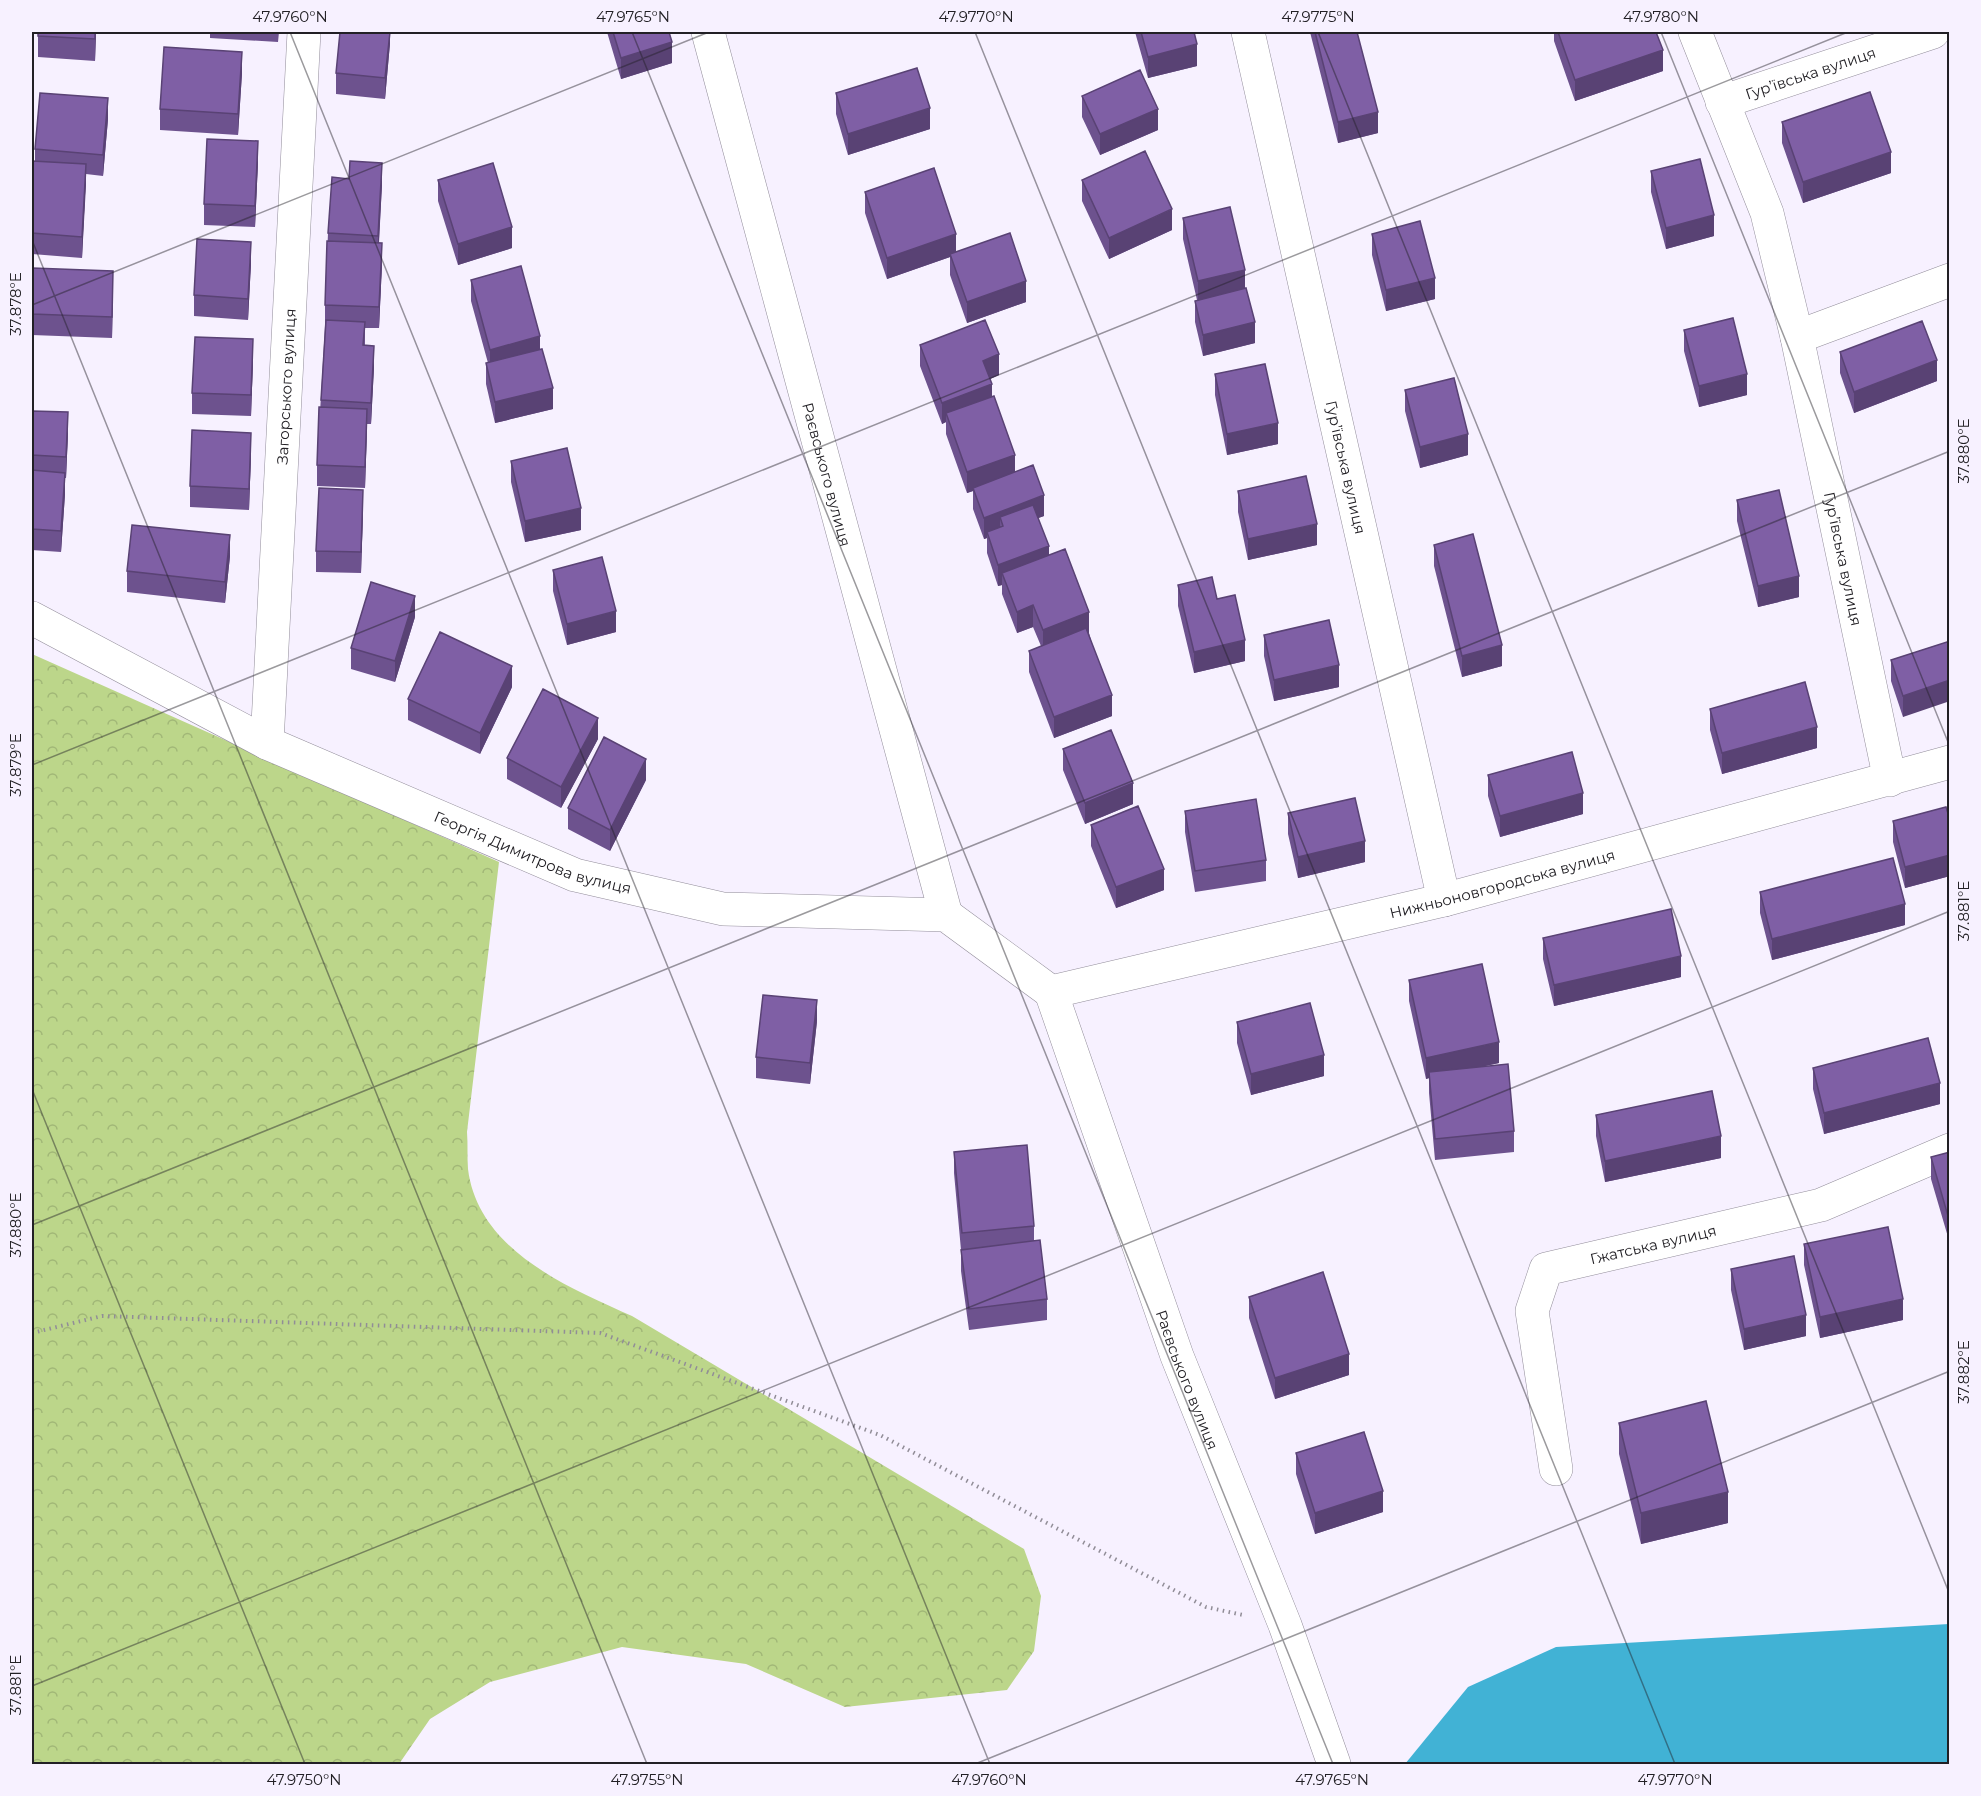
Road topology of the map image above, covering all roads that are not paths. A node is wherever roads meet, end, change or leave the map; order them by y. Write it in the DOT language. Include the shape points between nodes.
graph roads {
  1 [pos="304,32"];
  2 [pos="708,32"];
  3 [pos="1248,32"];
  4 [pos="1695,32"];
  5 [pos="1933,32"];
  6 [pos="1722,102"];
  7 [pos="1950,280"];
  8 [pos="1797,337"];
  9 [pos="32,618"];
  10 [pos="267,742"];
  11 [pos="1950,762"];
  12 [pos="1890,780"];
  13 [pos="1444,900"];
  14 [pos="946,915"];
  15 [pos="1051,992"];
  16 [pos="1950,1150"];
  17 [pos="1556,1468"];
  18 [pos="1334,1764"];
  1 -- 10 [label="street, Загорського вулиця"];
  2 -- 14 [label="street, Раєвського вулиця"];
  3 -- 13 [label="street, Гур’ївська вулиця"];
  4 -- 6 [label="street, Гур’ївська вулиця"];
  5 -- 6 [label="street, Гур’ївська вулиця"];
  6 -- 8 [label="street, Гур’ївська вулиця" via="1767,213"];
  7 -- 8 [label="street"];
  8 -- 12 [label="street, Гур’ївська вулиця"];
  9 -- 10 [label="street, Георгія Димитрова вулиця"];
  10 -- 14 [label="street, Георгія Димитрова вулиця" via="575,875 723,909"];
  11 -- 12 [label="street, Нижньоновгородська вулиця"];
  12 -- 13 [label="street, Нижньоновгородська вулиця"];
  13 -- 15 [label="street, Нижньоновгородська вулиця"];
  14 -- 15 [label="street"];
  15 -- 18 [label="street, Раєвського вулиця" via="1177,1356 1285,1625"];
  16 -- 17 [label="street, Гжатська вулиця" via="1821,1205 1546,1269 1532,1311"];
}
